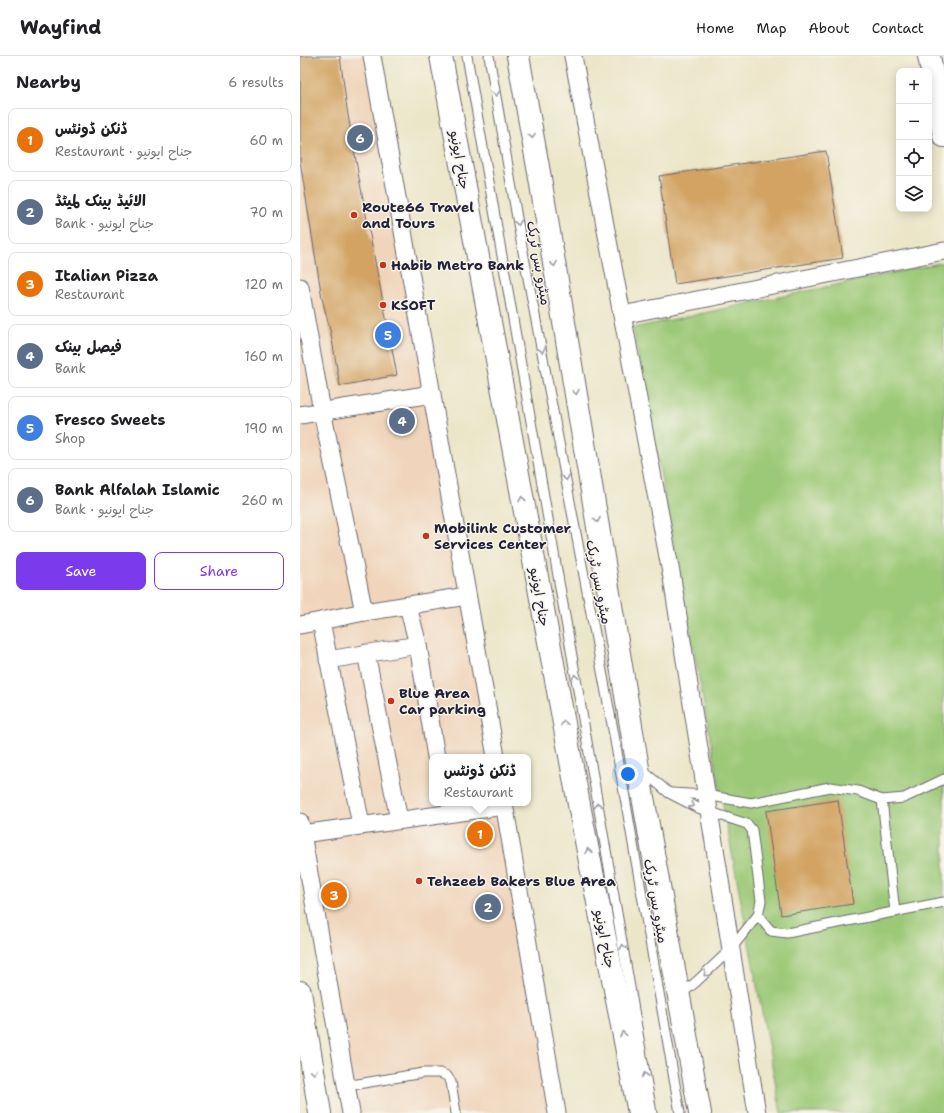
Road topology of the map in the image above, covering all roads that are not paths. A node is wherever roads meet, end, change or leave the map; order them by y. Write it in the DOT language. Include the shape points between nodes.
graph roads {
  1 [pos="372,56"];
  2 [pos="441,56"];
  3 [pos="467,56"];
  4 [pos="489,56"];
  5 [pos="518,56"];
  6 [pos="573,56"];
  7 [pos="929,56"];
  8 [pos="944,136"];
  9 [pos="944,251"];
  10 [pos="300,287"];
  11 [pos="622,315"];
  12 [pos="432,394"];
  13 [pos="322,411"];
  14 [pos="300,415"];
  15 [pos="467,596"];
  16 [pos="408,606"];
  17 [pos="364,612"];
  18 [pos="321,621"];
  19 [pos="300,625"];
  20 [pos="418,645"];
  21 [pos="366,653"];
  22 [pos="328,660"];
  23 [pos="436,754"];
  24 [pos="495,754"];
  25 [pos="638,767"];
  26 [pos="944,779"];
  27 [pos="669,793"];
  28 [pos="706,795"];
  29 [pos="882,800"];
  30 [pos="489,806"];
  31 [pos="504,806"];
  32 [pos="444,809"];
  33 [pos="709,812"];
  34 [pos="399,820"];
  35 [pos="361,825"];
  36 [pos="301,828"];
  37 [pos="944,902"];
  38 [pos="895,912"];
  39 [pos="758,915"];
  40 [pos="730,949"];
  41 [pos="300,992"];
  42 [pos="679,996"];
  43 [pos="346,1086"];
  44 [pos="320,1113"];
  45 [pos="351,1113"];
  46 [pos="456,1113"];
  47 [pos="557,1113"];
  48 [pos="639,1113"];
  49 [pos="652,1113"];
  50 [pos="680,1113"];
  51 [pos="700,1113"];
  52 [pos="757,1113"];
  1 -- 12 [label="street"];
  48 -- 2 [label="main road, جناح ایونیو, one-way" via="580,810"];
  49 -- 3 [label="lane, one-way"];
  4 -- 50 [label="lane, میٹرو بس ٹریک, one-way" via="521,241 614,735"];
  5 -- 25 [label="main road, one-way"];
  6 -- 11 [label="street"];
  7 -- 8 [label="main road"];
  9 -- 11 [label="street"];
  10 -- 13 [label="street"];
  11 -- 28 [label="street" via="672,578"];
  12 -- 13 [label="street"];
  12 -- 15 [label="street"];
  13 -- 14 [label="street"];
  13 -- 17 [label="street"];
  15 -- 16 [label="street"];
  15 -- 24 [label="street"];
  16 -- 17 [label="street"];
  16 -- 20 [label="street"];
  17 -- 18 [label="street"];
  18 -- 19 [label="street"];
  18 -- 22 [label="street"];
  20 -- 21 [label="street"];
  20 -- 23 [label="street"];
  21 -- 22 [label="street"];
  21 -- 34 [label="street"];
  22 -- 35 [label="street"];
  25 -- 27 [label="lane"];
  25 -- 42 [label="main road"];
  26 -- 29 [label="lane" via="904,798"];
  27 -- 28 [label="lane"];
  27 -- 33 [label="lane, one-way"];
  28 -- 29 [label="lane" via="751,803 830,787 858,791"];
  28 -- 33 [label="street"];
  29 -- 38 [label="lane"];
  30 -- 32 [label="street"];
  31 -- 47 [label="street"];
  32 -- 34 [label="street"];
  33 -- 39 [label="lane" via="747,824 752,830 761,900"];
  33 -- 40 [label="street"];
  34 -- 35 [label="street"];
  35 -- 36 [label="street"];
  36 -- 43 [label="street"];
  37 -- 38 [label="lane"];
  38 -- 39 [label="lane" via="787,934 771,930"];
  39 -- 40 [label="lane"];
  40 -- 42 [label="lane, one-way"];
  40 -- 52 [label="street"];
  41 -- 44 [label="main road, one-way"];
  42 -- 51 [label="main road"];
  43 -- 45 [label="street"];
  43 -- 46 [label="lane" via="440,1073 447,1076 451,1082"];
}
